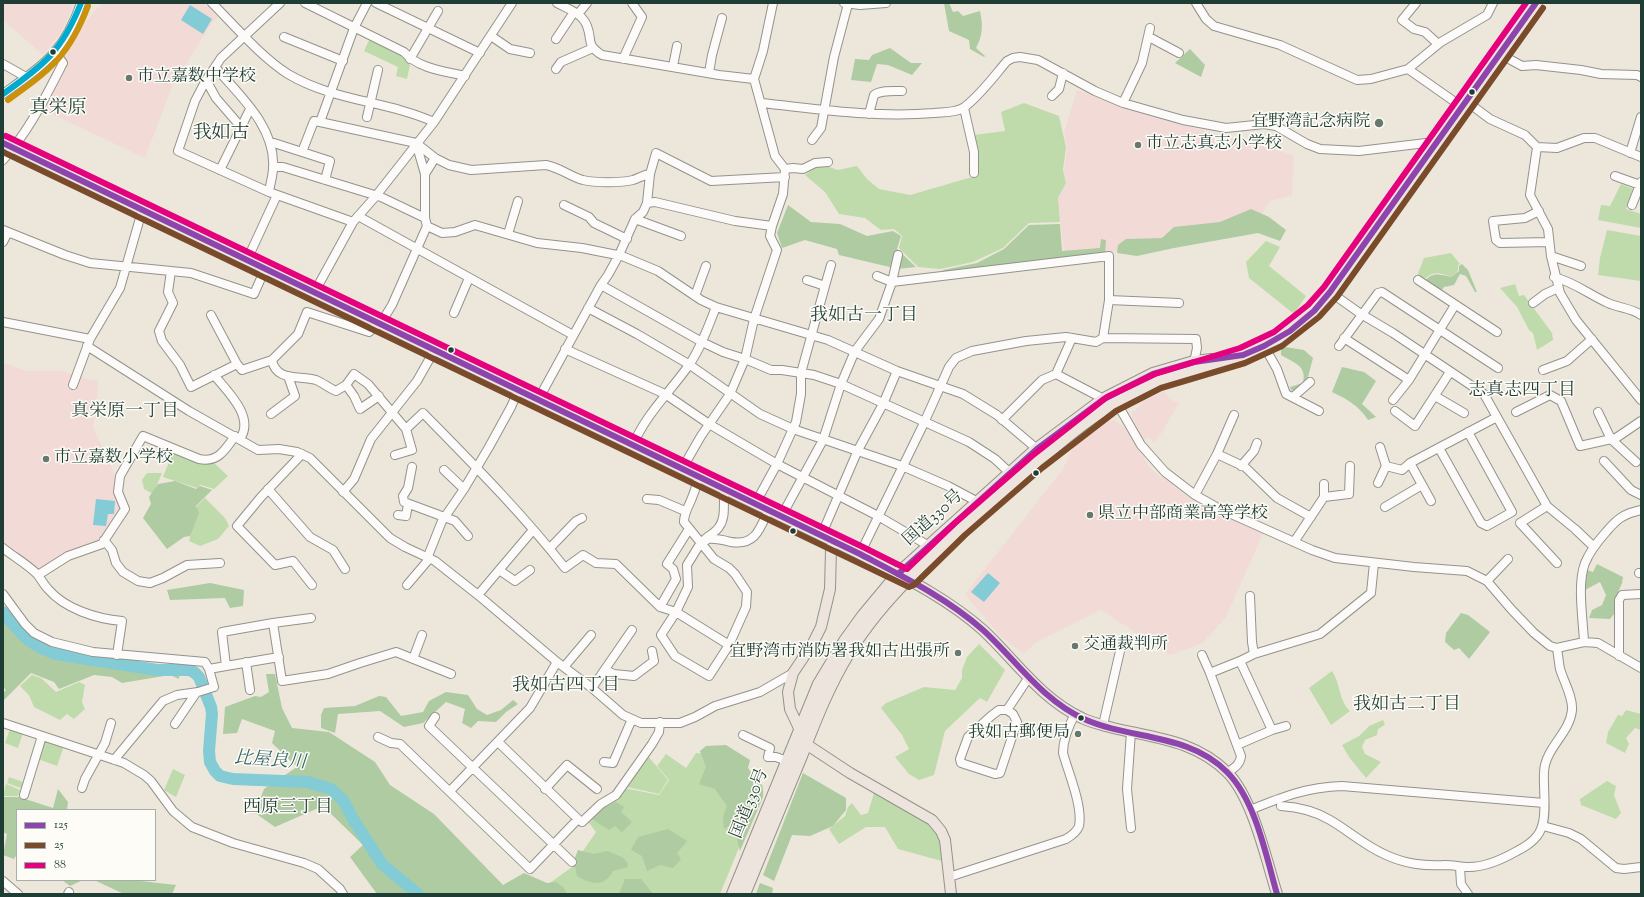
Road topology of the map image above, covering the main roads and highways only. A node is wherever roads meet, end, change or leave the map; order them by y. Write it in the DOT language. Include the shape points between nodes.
graph roads {
  1 [pos="1536,3"];
  2 [pos="3,143"];
  3 [pos="1108,402"];
  4 [pos="834,542"];
  5 [pos="903,576"];
  6 [pos="799,730"];
  7 [pos="806,743"];
  8 [pos="733,894"];
  9 [pos="744,894"];
  10 [pos="951,894"];
  11 [pos="1277,894"];
  1 -- 3 [label="highway, 国道330号" via="1314,311 1290,332 1264,346 1243,355 1195,366"];
  2 -- 4 [label="main road"];
  3 -- 5 [label="highway, 国道330号"];
  3 -- 5 [label="highway, 国道330号" via="1037,450 929,546"];
  4 -- 5 [label="main road"];
  4 -- 6 [label="main road" via="831,549 830,589 821,627 793,674 788,692 789,704"];
  5 -- 6 [label="highway, 国道330号" via="863,616 845,641 819,684"];
  5 -- 7 [label="highway, 国道330号" via="849,652 830,687"];
  5 -- 11 [label="main road" via="973,622 1053,700 1075,714 1103,725 1192,748 1227,773 1250,810"];
  6 -- 7 [label="main road"];
  6 -- 8 [label="highway, 国道330号"];
  7 -- 9 [label="highway, 国道330号"];
  7 -- 10 [label="main road" via="850,773 932,820 943,835"];
}
